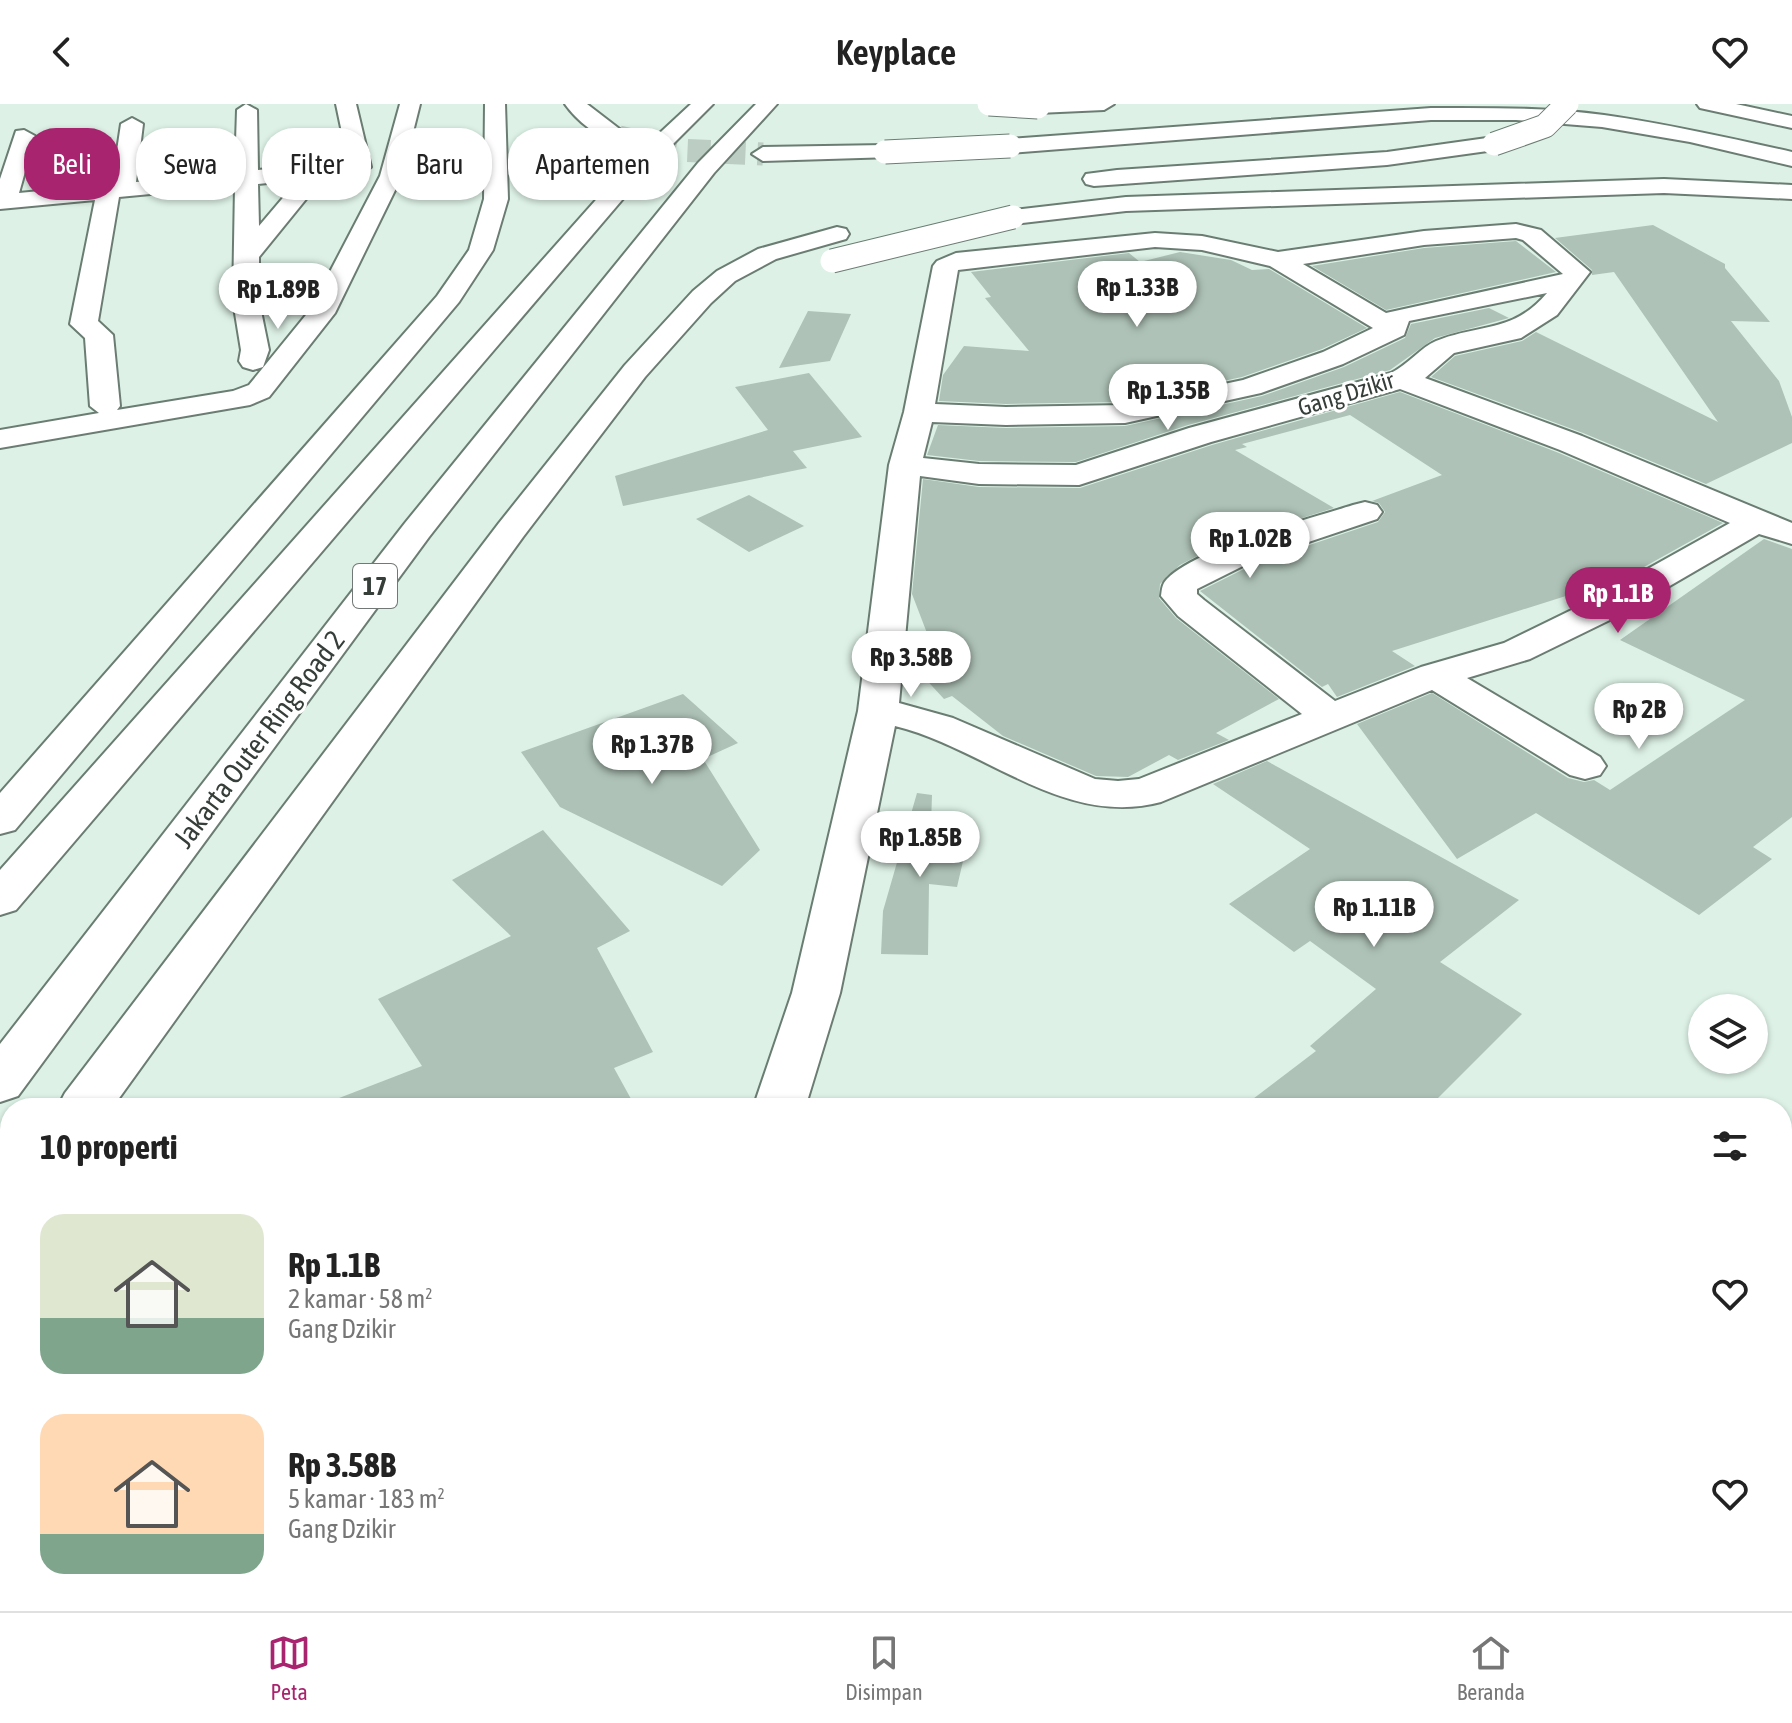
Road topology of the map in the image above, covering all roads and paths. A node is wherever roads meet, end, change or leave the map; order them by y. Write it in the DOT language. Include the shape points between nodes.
graph roads {
  1 [pos="346,104"];
  2 [pos="410,104"];
  3 [pos="495,104"];
  4 [pos="575,104"];
  5 [pos="703,104"];
  6 [pos="767,104"];
  7 [pos="989,104"];
  8 [pos="1104,104"];
  9 [pos="1567,104"];
  10 [pos="1628,104"];
  11 [pos="1707,104"];
  12 [pos="247,110"];
  13 [pos="1792,122"];
  14 [pos="132,124"];
  15 [pos="351,128"];
  16 [pos="604,128"];
  17 [pos="24,136"];
  18 [pos="1792,140"];
  19 [pos="763,154"];
  20 [pos="1792,159"];
  21 [pos="120,171"];
  22 [pos="262,176"];
  23 [pos="246,178"];
  24 [pos="1072,181"];
  25 [pos="1792,192"];
  26 [pos="24,200"];
  27 [pos="113,200"];
  28 [pos="246,200"];
  29 [pos="293,200"];
  30 [pos="2,202"];
  31 [pos="866,227"];
  32 [pos="834,247"];
  33 [pos="246,256"];
  34 [pos="1278,260"];
  35 [pos="806,271"];
  36 [pos="1572,280"];
  37 [pos="723,313"];
  38 [pos="1394,329"];
  39 [pos="253,361"];
  40 [pos="635,371"];
  41 [pos="1401,379"];
  42 [pos="105,406"];
  43 [pos="919,412"];
  44 [pos="0,439"];
  45 [pos="905,465"];
  46 [pos="1365,512"];
  47 [pos="1756,522"];
  48 [pos="1792,534"];
  49 [pos="1435,675"];
  50 [pos="878,711"];
  51 [pos="1332,718"];
  52 [pos="1585,766"];
  53 [pos="0,820"];
  54 [pos="0,899"];
  55 [pos="0,1082"];
  56 [pos="90,1098"];
  57 [pos="782,1098"];
  1 -- 15 [label="main road"];
  2 -- 44 [label="main road" via="391,176 322,313 259,391 240,399"];
  3 -- 53 [label="main road" via="496,199 481,250 446,302"];
  4 -- 16 [label="main road"];
  5 -- 54 [label="main road" via="643,161"];
  6 -- 55 [label="main road, Jakarta Outer Ring Road 2 / 17" via="706,168 417,530"];
  7 -- 8 [label="main road, bridge"];
  9 -- 24 [label="main road, bridge" via="1562,114 1533,131 1459,151"];
  10 -- 18 [label="main road"];
  11 -- 13 [label="main road"];
  12 -- 23 [label="main road"];
  14 -- 21 [label="main road"];
  17 -- 30 [label="main road"];
  19 -- 20 [label="main road, bridge" via="1010,146 1431,114 1516,114 1602,121"];
  22 -- 23 [label="main road"];
  25 -- 32 [label="main road, bridge" via="1649,187 1126,204"];
  26 -- 30 [label="main road"];
  27 -- 42 [label="main road" via="84,324 99,335"];
  28 -- 33 [label="main road"];
  29 -- 33 [label="main road"];
  31 -- 32 [label="main road"];
  32 -- 35 [label="main road"];
  32 -- 40 [label="main road" via="767,254 726,276"];
  33 -- 39 [label="main road"];
  34 -- 36 [label="main road" via="1424,238 1516,231 1532,235 1577,272"];
  34 -- 38 [label="main road"];
  34 -- 43 [label="main road" via="1202,243 1155,240 956,261 946,266"];
  36 -- 38 [label="main road" via="1401,315"];
  36 -- 41 [label="main road, Gang Dzikir" via="1514,342 1445,347"];
  37 -- 40 [label="main road"];
  38 -- 43 [label="main road" via="1251,387 1125,414"];
  40 -- 56 [label="main road"];
  41 -- 45 [label="main road, Gang Dzikir" via="1079,475 979,474"];
  41 -- 47 [label="main road" via="1571,443"];
  43 -- 45 [label="main road"];
  45 -- 50 [label="main road"];
  46 -- 51 [label="main road" via="1223,562 1180,585 1179,596 1191,608"];
  47 -- 48 [label="main road"];
  47 -- 49 [label="main road" via="1517,651"];
  49 -- 51 [label="main road"];
  49 -- 52 [label="main road"];
  50 -- 51 [label="main road" via="939,727 1088,792 1118,795 1146,792"];
  50 -- 57 [label="main road" via="816,993"];
}
